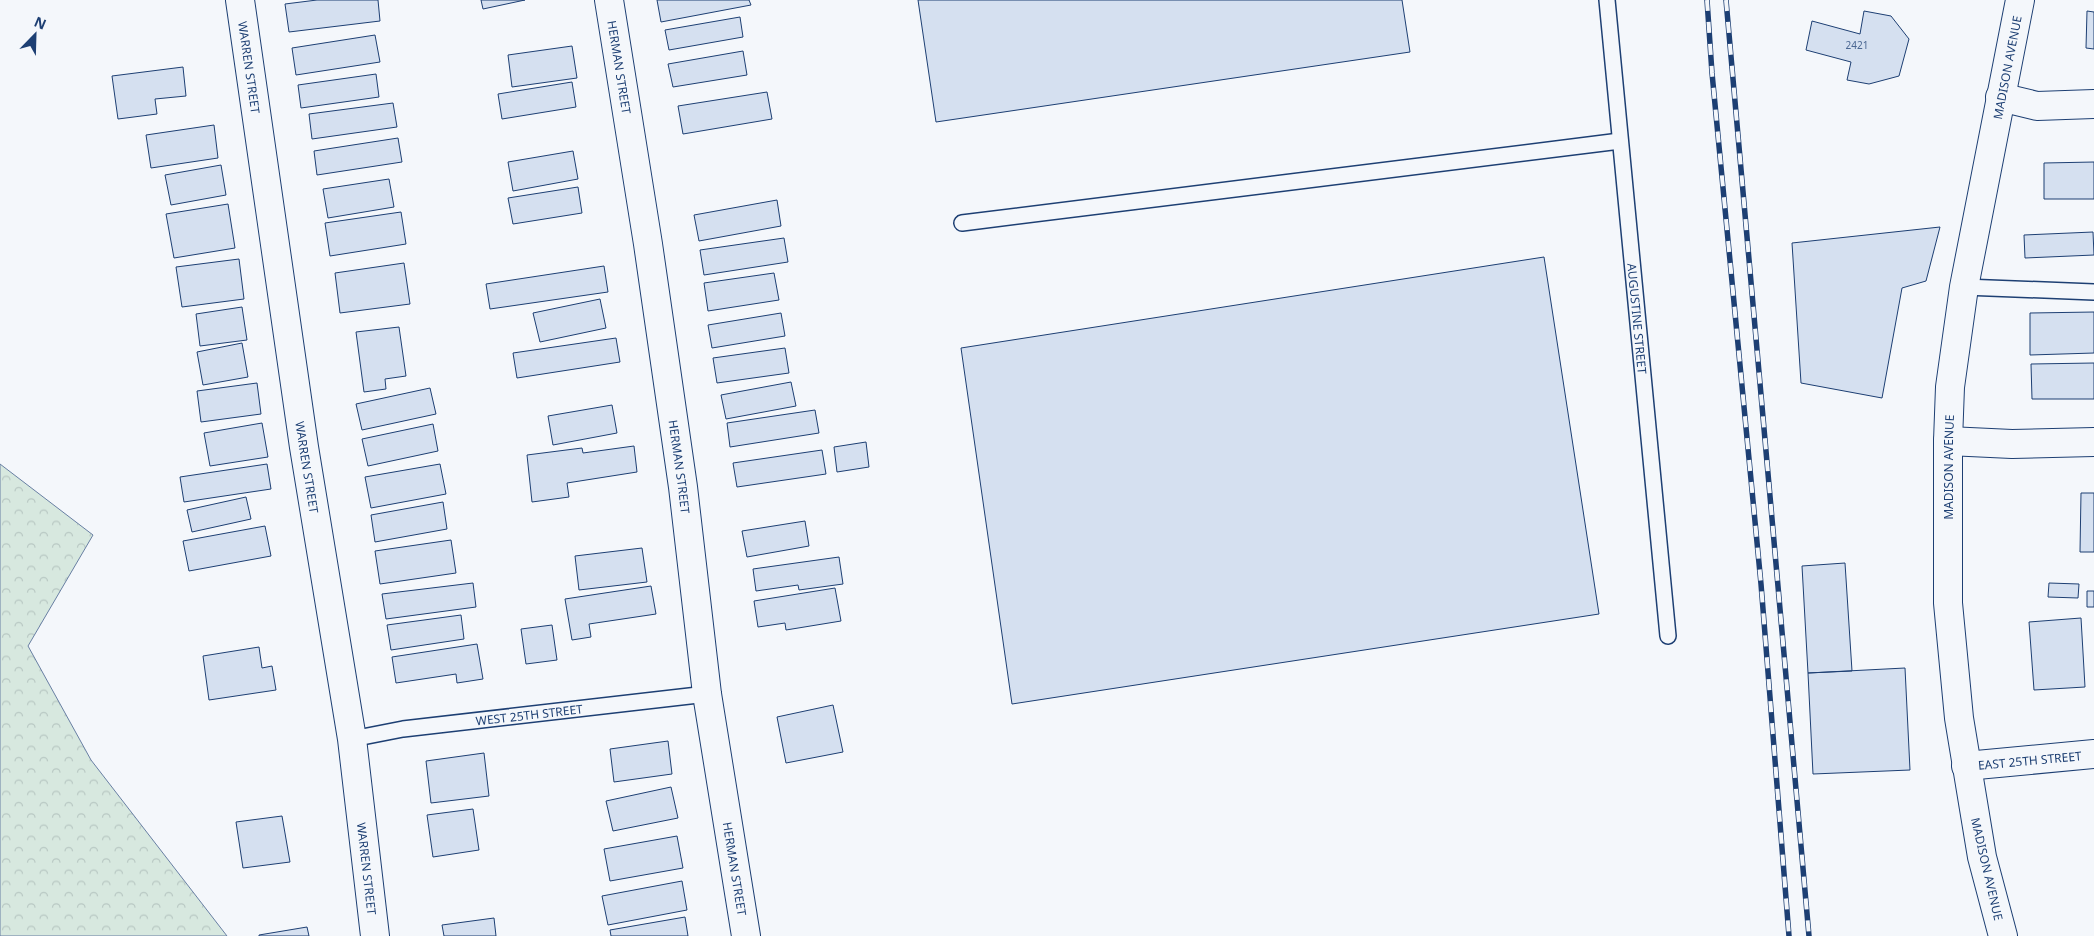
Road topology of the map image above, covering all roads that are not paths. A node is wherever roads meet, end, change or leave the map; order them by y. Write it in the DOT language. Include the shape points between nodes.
graph roads {
  1 [pos="240,0"];
  2 [pos="609,0"];
  3 [pos="1607,0"];
  4 [pos="2020,0"];
  5 [pos="2000,97"];
  6 [pos="2094,104"];
  7 [pos="1620,141"];
  8 [pos="962,223"];
  9 [pos="1964,287"];
  10 [pos="2094,292"];
  11 [pos="1948,441"];
  12 [pos="2094,442"];
  13 [pos="1668,636"];
  14 [pos="707,694"];
  15 [pos="352,739"];
  16 [pos="2094,754"];
  17 [pos="1966,766"];
  18 [pos="375,936"];
  19 [pos="746,936"];
  20 [pos="2003,936"];
  1 -- 15 [label="street, WARREN STREET" via="304,447"];
  2 -- 14 [label="street, HERMAN STREET" via="679,458"];
  3 -- 7 [label="lane, AUGUSTINE STREET"];
  4 -- 5 [label="street, MADISON AVENUE"];
  5 -- 6 [label="street" via="2037,106"];
  5 -- 9 [label="street, MADISON AVENUE"];
  7 -- 8 [label="lane"];
  7 -- 13 [label="lane, AUGUSTINE STREET"];
  9 -- 10 [label="lane"];
  9 -- 11 [label="street, MADISON AVENUE" via="1950,388"];
  11 -- 12 [label="street" via="2012,444"];
  11 -- 17 [label="street, MADISON AVENUE" via="1948,603"];
  14 -- 15 [label="lane, WEST 25TH STREET" via="403,729"];
  14 -- 19 [label="street, HERMAN STREET"];
  15 -- 18 [label="street, WARREN STREET"];
  16 -- 17 [label="street, EAST 25TH STREET"];
  17 -- 20 [label="street, MADISON AVENUE" via="1982,857"];
}
